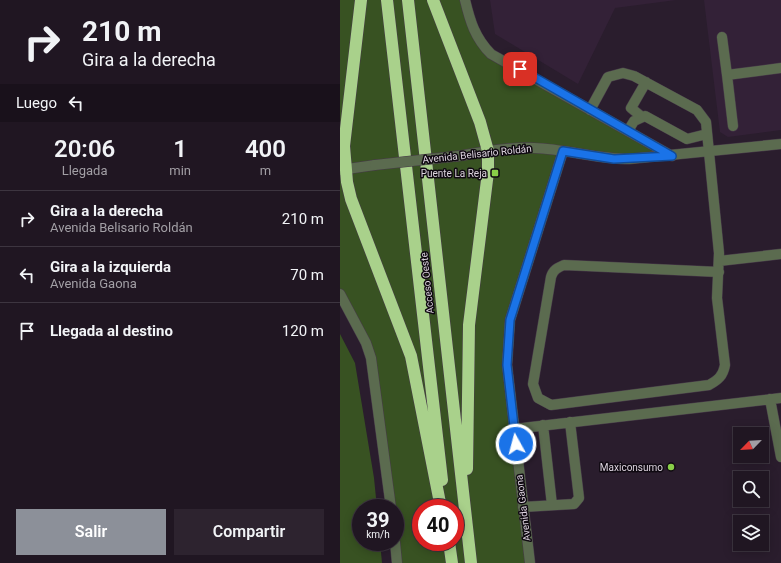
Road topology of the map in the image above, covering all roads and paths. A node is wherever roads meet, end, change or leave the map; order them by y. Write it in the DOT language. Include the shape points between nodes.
graph roads {
  1 [pos="361,0"];
  2 [pos="387,0"];
  3 [pos="408,0"];
  4 [pos="433,0"];
  5 [pos="466,0"];
  6 [pos="722,37"];
  7 [pos="781,68"];
  8 [pos="727,75"];
  9 [pos="646,82"];
  10 [pos="590,110"];
  11 [pos="642,117"];
  12 [pos="732,126"];
  13 [pos="628,131"];
  14 [pos="707,134"];
  15 [pos="781,144"];
  16 [pos="563,151"];
  17 [pos="488,152"];
  18 [pos="710,152"];
  19 [pos="672,156"];
  20 [pos="343,169"];
  21 [pos="781,254"];
  22 [pos="719,261"];
  23 [pos="719,272"];
  24 [pos="340,294"];
  25 [pos="781,398"];
  26 [pos="770,399"];
  27 [pos="570,422"];
  28 [pos="543,425"];
  29 [pos="514,429"];
  30 [pos="781,457"];
  31 [pos="390,499"];
  32 [pos="439,499"];
  33 [pos="445,499"];
  34 [pos="552,505"];
  35 [pos="523,507"];
  36 [pos="467,528"];
  37 [pos="396,551"];
  38 [pos="398,563"];
  39 [pos="471,563"];
  40 [pos="530,563"];
  1 -- 20 [label="highway"];
  2 -- 33 [label="highway, Acceso Oeste"];
  3 -- 36 [label="highway, Acceso Oeste"];
  4 -- 17 [label="highway" via="480,122"];
  5 -- 10 [label="street" via="473,29 491,54"];
  6 -- 8 [label="street"];
  7 -- 8 [label="street"];
  8 -- 12 [label="street"];
  9 -- 10 [label="street" via="623,73 608,77"];
  9 -- 11 [label="street" via="631,108"];
  9 -- 14 [label="street" via="697,110 706,122"];
  10 -- 13 [label="street"];
  11 -- 13 [label="street" via="634,121"];
  11 -- 14 [label="street" via="645,116 687,139"];
  13 -- 19 [label="street"];
  14 -- 18 [label="street"];
  15 -- 18 [label="street, Avenida Belisario Roldán"];
  16 -- 17 [label="street, Avenida Belisario Roldán" via="534,148"];
  16 -- 19 [label="street, Avenida Belisario Roldán" via="614,159"];
  16 -- 29 [label="street, Avenida Gaona" via="510,320 507,365"];
  17 -- 20 [label="street, Avenida Belisario Roldán, bridge"];
  17 -- 36 [label="highway" via="488,172 469,325"];
  18 -- 19 [label="street, Avenida Belisario Roldán"];
  18 -- 22 [label="street"];
  20 -- 32 [label="highway" via="351,199 411,356"];
  21 -- 22 [label="street"];
  22 -- 23 [label="street"];
  23 -- 23 [label="street" via="717,298 725,364 719,380 709,385 551,405 538,398 533,384 552,272 564,265"];
  24 -- 31 [label="street" via="366,343 371,358"];
  25 -- 26 [label="street"];
  26 -- 27 [label="street"];
  26 -- 30 [label="street"];
  27 -- 28 [label="street"];
  27 -- 34 [label="street" via="579,498 574,504"];
  28 -- 29 [label="street"];
  28 -- 34 [label="street"];
  29 -- 35 [label="street, Avenida Gaona"];
  34 -- 35 [label="street"];
  35 -- 40 [label="street, Avenida Gaona"];
  36 -- 39 [label="highway, Acceso Oeste"];
  37 -- 38 [label="street"];
}
